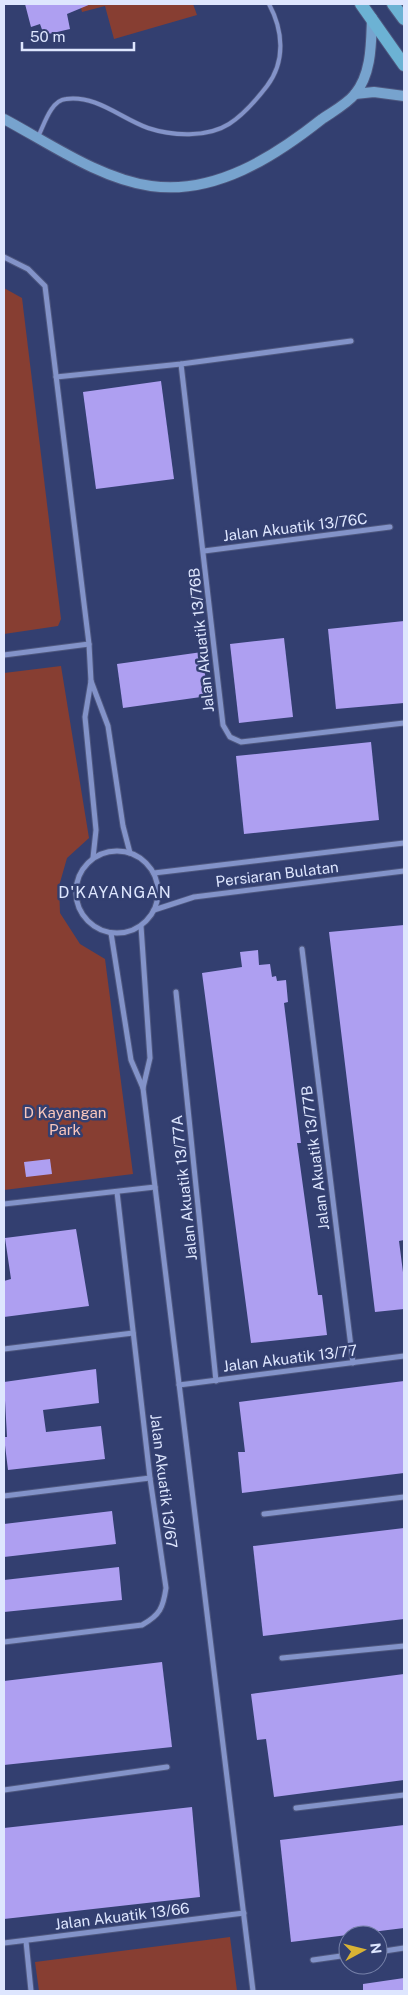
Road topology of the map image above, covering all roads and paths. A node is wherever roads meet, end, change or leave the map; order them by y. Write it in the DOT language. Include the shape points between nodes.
graph roads {
  1 [pos="269,4"];
  2 [pos="361,4"];
  3 [pos="393,4"];
  4 [pos="372,18"];
  5 [pos="404,19"];
  6 [pos="404,65"];
  7 [pos="355,94"];
  8 [pos="404,96"];
  9 [pos="4,119"];
  10 [pos="38,137"];
  11 [pos="4,257"];
  12 [pos="351,341"];
  13 [pos="181,364"];
  14 [pos="56,377"];
  15 [pos="390,527"];
  16 [pos="204,551"];
  17 [pos="88,644"];
  18 [pos="4,654"];
  19 [pos="91,681"];
  20 [pos="404,723"];
  21 [pos="404,843"];
  22 [pos="130,853"];
  23 [pos="93,858"];
  24 [pos="404,872"];
  25 [pos="154,873"];
  26 [pos="154,910"];
  27 [pos="141,926"];
  28 [pos="111,933"];
  29 [pos="302,949"];
  30 [pos="176,992"];
  31 [pos="143,1088"];
  32 [pos="155,1187"];
  33 [pos="117,1192"];
  34 [pos="4,1204"];
  35 [pos="133,1333"];
  36 [pos="4,1349"];
  37 [pos="404,1356"];
  38 [pos="353,1363"];
  39 [pos="216,1381"];
  40 [pos="179,1385"];
  41 [pos="150,1478"];
  42 [pos="4,1496"];
  43 [pos="404,1497"];
  44 [pos="264,1514"];
  45 [pos="4,1642"];
  46 [pos="404,1646"];
  47 [pos="282,1658"];
  48 [pos="168,1767"];
  49 [pos="4,1790"];
  50 [pos="404,1795"];
  51 [pos="296,1808"];
  52 [pos="244,1913"];
  53 [pos="26,1941"];
  54 [pos="4,1943"];
  55 [pos="404,1948"];
  56 [pos="388,1950"];
  57 [pos="338,1956"];
  58 [pos="313,1960"];
  59 [pos="31,1991"];
  60 [pos="254,1991"];
  1 -- 10 [label="lane" via="281,33 278,64 273,78 258,97 229,124 182,134 148,128 99,103 78,98 64,99 55,104"];
  2 -- 4 [label="main road"];
  3 -- 5 [label="main road"];
  4 -- 6 [label="main road"];
  4 -- 7 [label="street" via="369,61"];
  7 -- 8 [label="street" via="374,92"];
  7 -- 10 [label="street" via="257,164 223,179 185,187 152,186 108,174"];
  9 -- 10 [label="street"];
  11 -- 14 [label="street" via="28,269 45,286"];
  12 -- 13 [label="street"];
  13 -- 14 [label="street"];
  13 -- 16 [label="street, Jalan Akuatik 13/76B"];
  14 -- 17 [label="street"];
  15 -- 16 [label="street, Jalan Akuatik 13/76C"];
  16 -- 20 [label="street, Jalan Akuatik 13/76B" via="223,724 230,737 241,742"];
  17 -- 18 [label="street"];
  17 -- 19 [label="street"];
  19 -- 22 [label="street" via="108,726"];
  19 -- 23 [label="street" via="85,717 96,830"];
  21 -- 25 [label="street, Persiaran Bulatan"];
  22 -- 23 [label="street" via="117,850"];
  22 -- 25 [label="street" via="140,857"];
  23 -- 28 [label="street" via="77,881 78,902 87,920 98,929"];
  24 -- 26 [label="street, Persiaran Bulatan" via="194,897"];
  25 -- 26 [label="street" via="158,892"];
  26 -- 27 [label="street"];
  27 -- 28 [label="street" via="122,934"];
  27 -- 31 [label="street" via="150,1058"];
  28 -- 31 [label="street" via="131,1060"];
  29 -- 38 [label="street, Jalan Akuatik 13/77B"];
  30 -- 39 [label="street, Jalan Akuatik 13/77A"];
  31 -- 32 [label="street"];
  32 -- 33 [label="street"];
  32 -- 40 [label="street"];
  33 -- 34 [label="street"];
  33 -- 35 [label="street, Jalan Akuatik 13/67"];
  35 -- 36 [label="street"];
  35 -- 41 [label="street, Jalan Akuatik 13/67"];
  37 -- 38 [label="street, Jalan Akuatik 13/77"];
  38 -- 39 [label="street, Jalan Akuatik 13/77"];
  39 -- 40 [label="street, Jalan Akuatik 13/77"];
  40 -- 52 [label="street"];
  41 -- 42 [label="street"];
  41 -- 45 [label="street, Jalan Akuatik 13/67" via="166,1588 156,1617 142,1625"];
  43 -- 44 [label="street"];
  46 -- 47 [label="street"];
  48 -- 49 [label="street"];
  50 -- 51 [label="street"];
  52 -- 53 [label="street, Jalan Akuatik 13/66"];
  52 -- 60 [label="street"];
  53 -- 54 [label="street, Jalan Akuatik 13/66"];
  53 -- 59 [label="street"];
  55 -- 56 [label="street"];
  57 -- 58 [label="street"];
}
